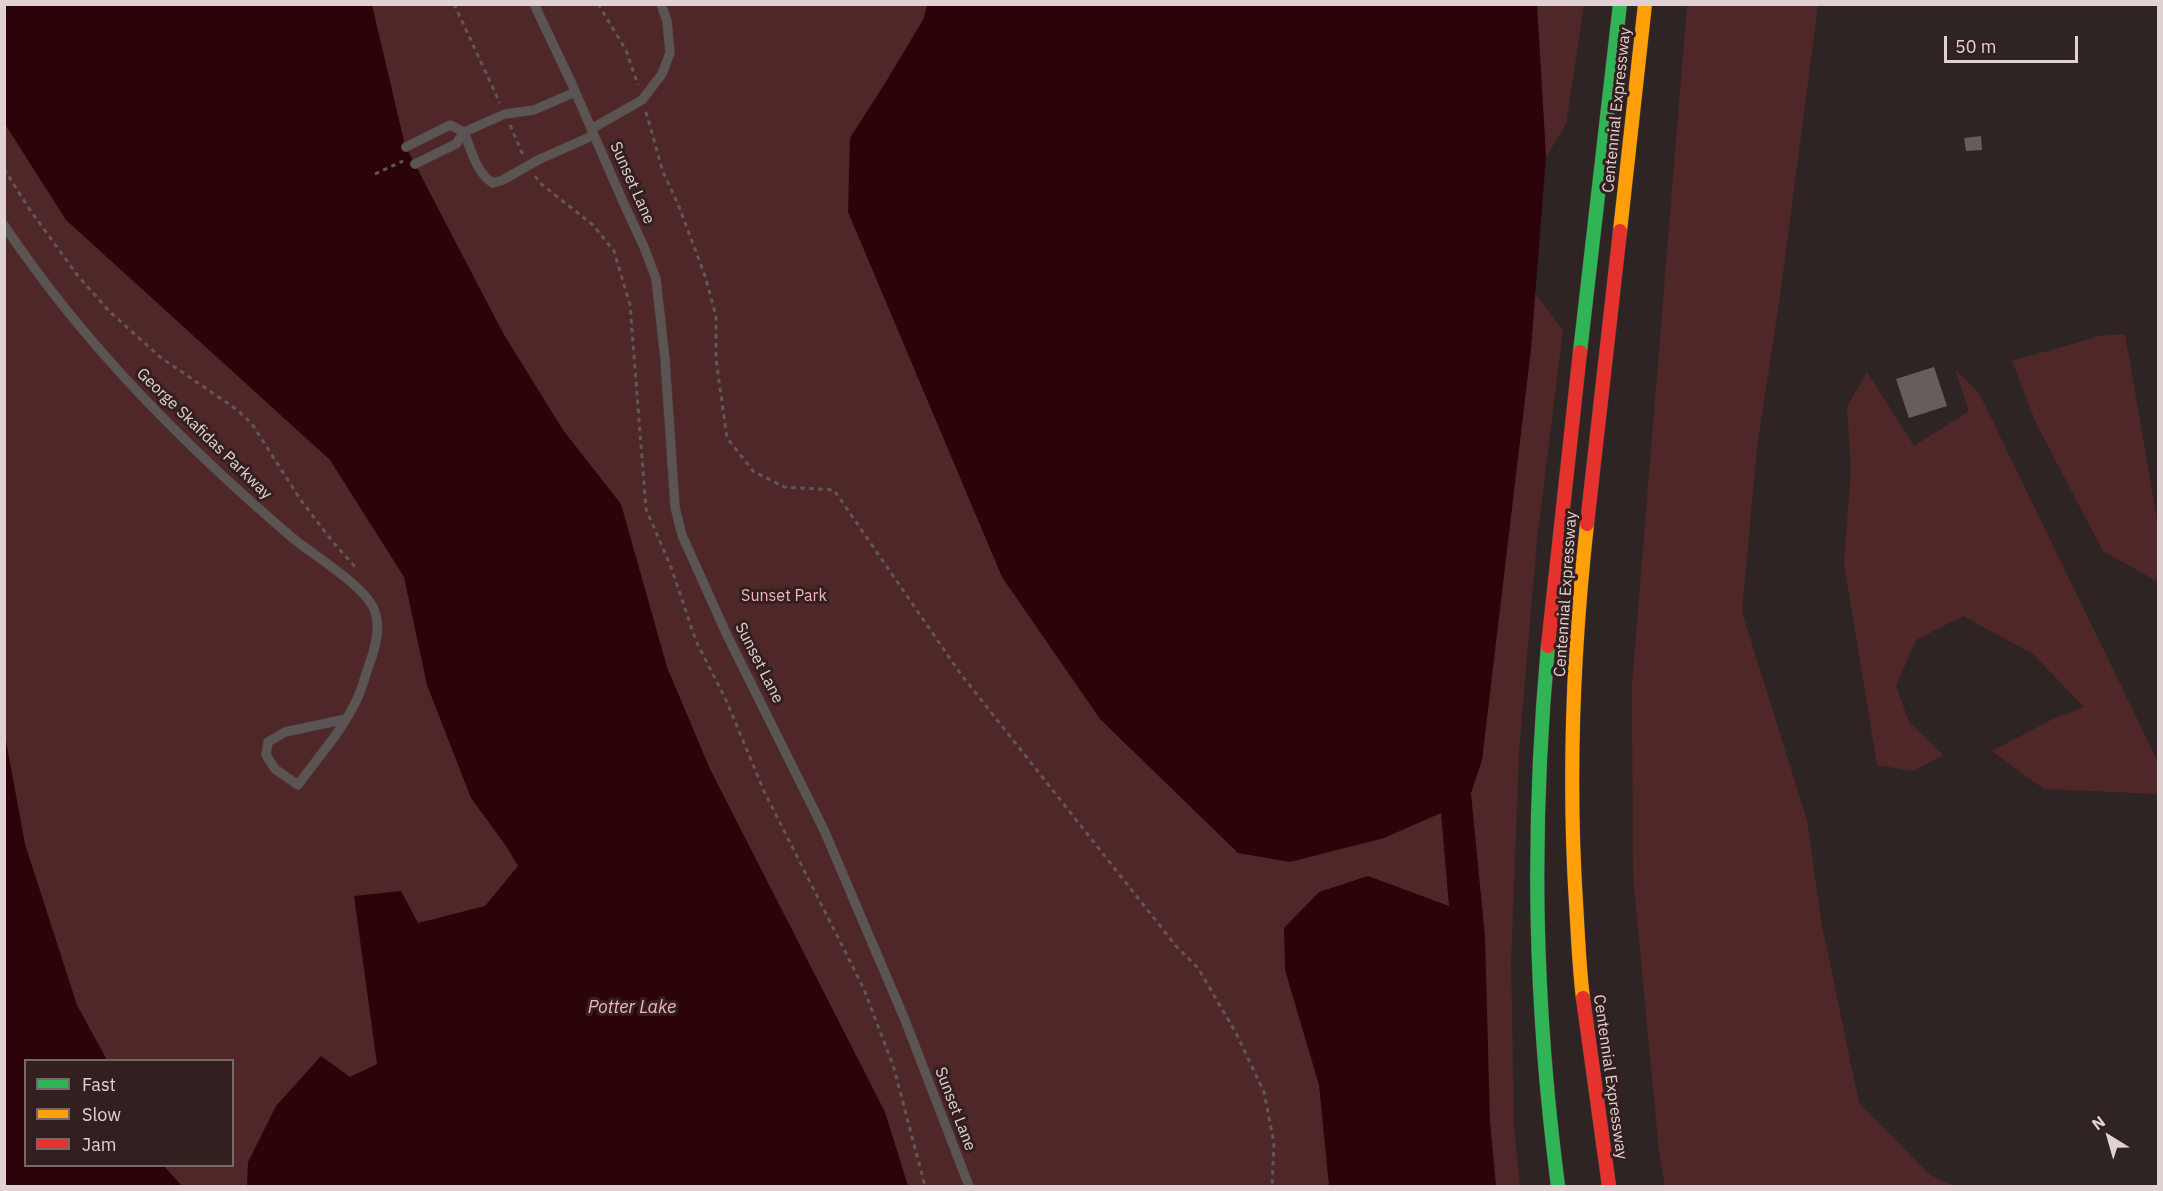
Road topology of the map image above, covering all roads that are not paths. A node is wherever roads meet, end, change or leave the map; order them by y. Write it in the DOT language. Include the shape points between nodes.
graph roads {
  1 [pos="534,4"];
  2 [pos="662,4"];
  3 [pos="1620,4"];
  4 [pos="1645,4"];
  5 [pos="575,92"];
  6 [pos="464,132"];
  7 [pos="592,132"];
  8 [pos="406,147"];
  9 [pos="415,164"];
  10 [pos="4,225"];
  11 [pos="346,719"];
  12 [pos="1539,973"];
  13 [pos="1535,1101"];
  14 [pos="969,1186"];
  15 [pos="1558,1186"];
  16 [pos="1609,1186"];
  1 -- 5 [label="lane, Sunset Lane"];
  2 -- 7 [label="lane" via="670,53 662,74 642,100"];
  3 -- 12 [label="highway, Centennial Expressway" via="1548,646 1536,842"];
  4 -- 16 [label="highway, Centennial Expressway" via="1581,579 1572,756 1581,984"];
  5 -- 6 [label="lane" via="534,110 505,114"];
  5 -- 7 [label="lane, Sunset Lane"];
  6 -- 7 [label="lane" via="476,164 493,183"];
  6 -- 8 [label="lane" via="450,125"];
  6 -- 9 [label="lane" via="456,144"];
  7 -- 14 [label="lane, Sunset Lane" via="656,279 675,507 682,535 824,830 905,1020"];
  10 -- 11 [label="lane, George Skafidas Parkway" via="33,268 148,403 224,478 371,602 376,614 376,648"];
  11 -- 11 [label="lane, George Skafidas Parkway" via="285,732 267,742 266,755 275,768 298,785"];
  12 -- 13 [label="highway"];
  12 -- 15 [label="highway, Centennial Expressway"];
}
